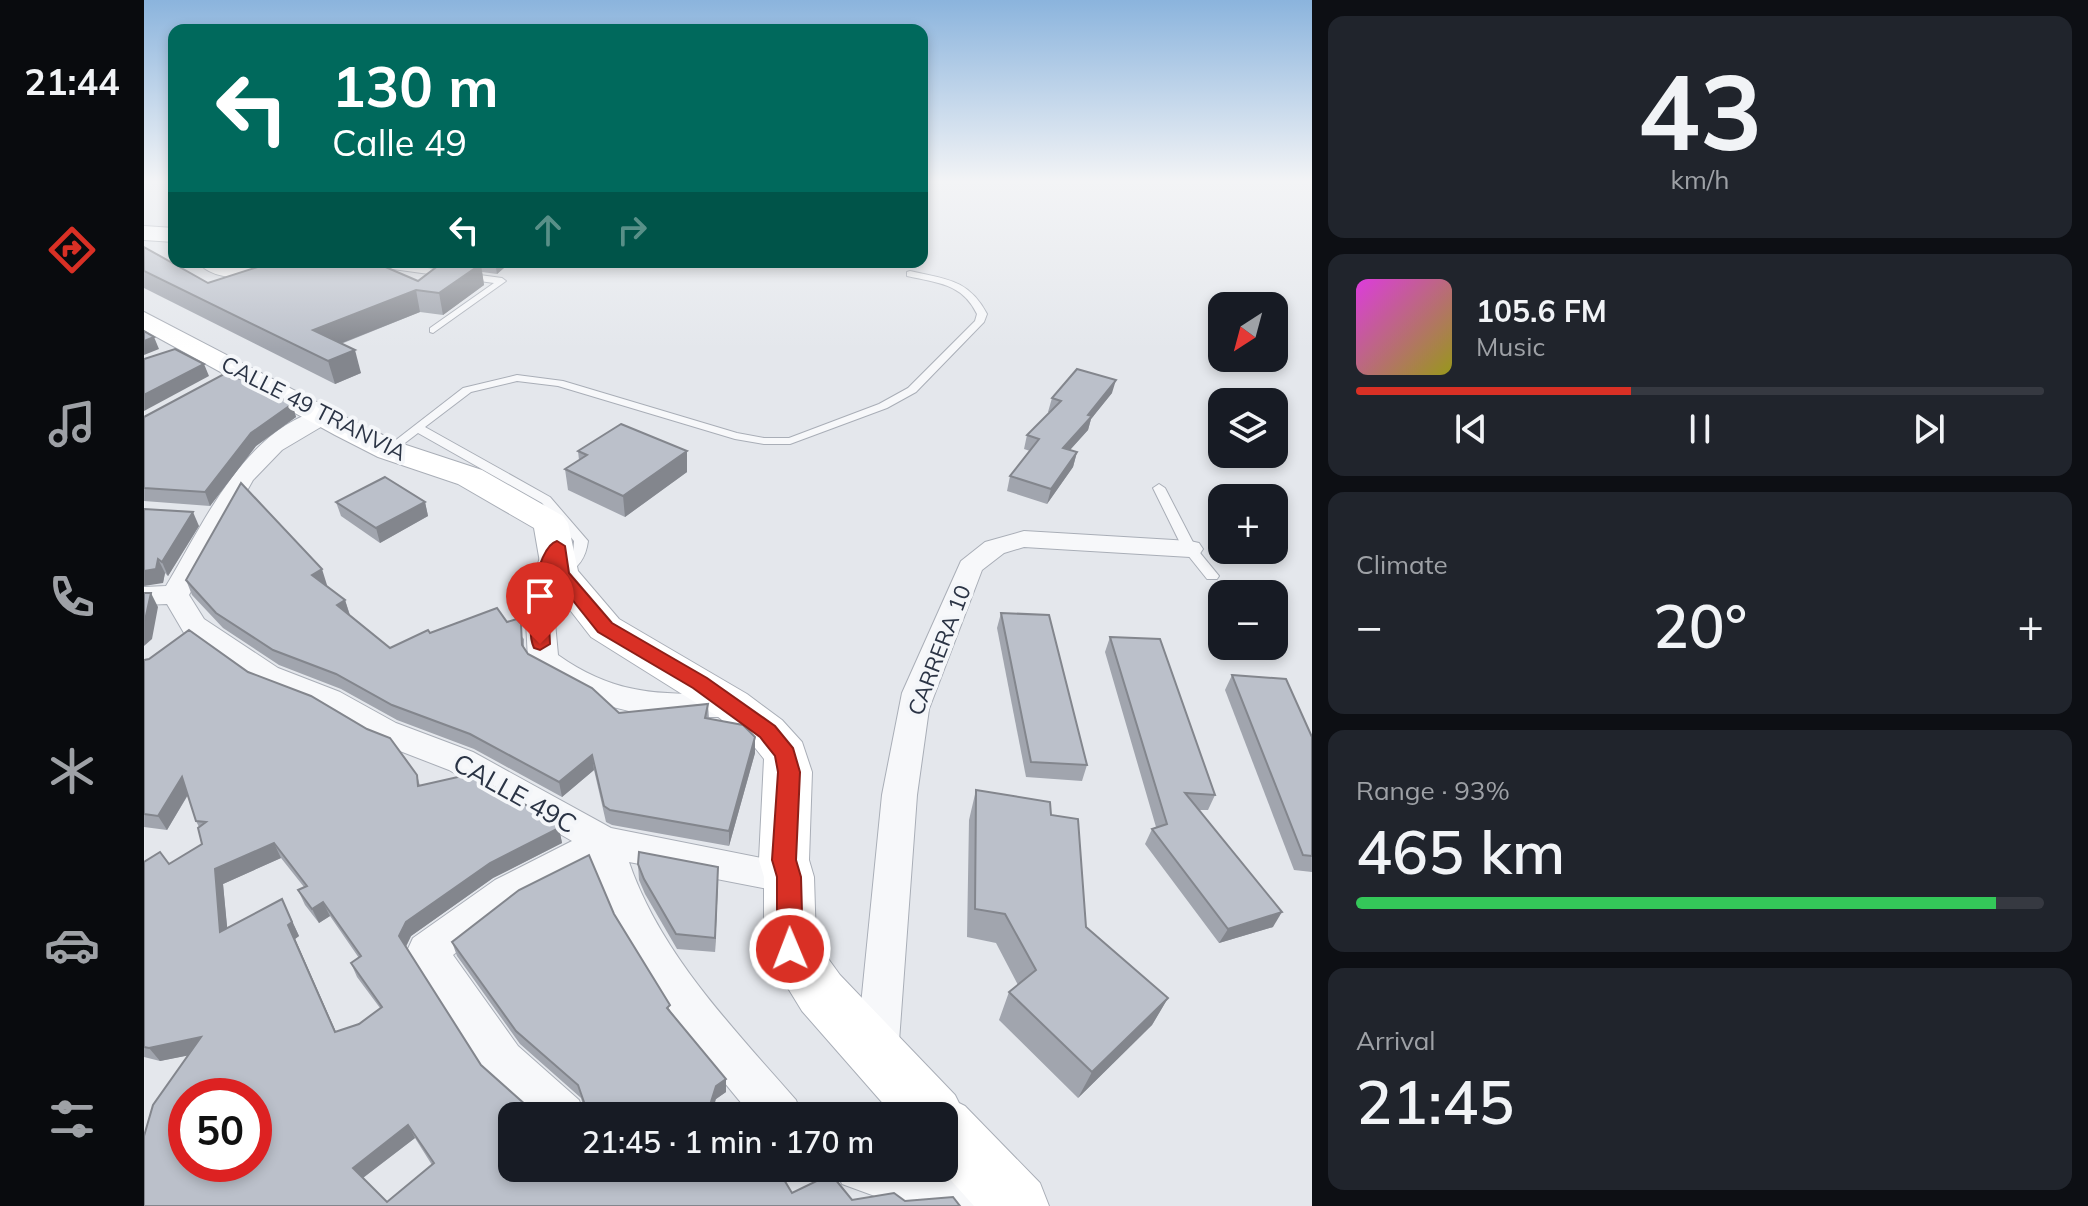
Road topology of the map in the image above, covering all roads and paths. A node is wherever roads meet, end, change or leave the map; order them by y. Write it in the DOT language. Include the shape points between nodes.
graph roads {
  1 [pos="233,268"];
  2 [pos="266,268"];
  3 [pos="408,268"];
  4 [pos="910,274"];
  5 [pos="433,330"];
  6 [pos="163,337"];
  7 [pos="323,416"];
  8 [pos="420,429"];
  9 [pos="389,450"];
  10 [pos="1159,488"];
  11 [pos="190,515"];
  12 [pos="218,517"];
  13 [pos="1190,549"];
  14 [pos="559,560"];
  15 [pos="1212,576"];
  16 [pos="159,596"];
  17 [pos="732,705"];
  18 [pos="604,842"];
  19 [pos="789,877"];
  20 [pos="877,1056"];
  21 [pos="548,1102"];
  22 [pos="754,1102"];
  23 [pos="921,1102"];
  24 [pos="958,1142"];
  25 [pos="900,1182"];
  26 [pos="972,1206"];
  27 [pos="1017,1206"];
  1 -- 2 [label="main road"];
  3 -- 5 [label="lane" via="502,281"];
  4 -- 8 [label="lane" via="965,289 976,299 982,314 979,322 912,390 790,441 735,436 559,383 517,378 467,390"];
  6 -- 7 [label="main road, CALLE 49 TRANVIA" via="226,377"];
  7 -- 9 [label="main road, CALLE 49 TRANVIA"];
  7 -- 12 [label="street" via="274,445 243,477"];
  8 -- 9 [label="lane"];
  8 -- 14 [label="lane" via="546,500 581,541 579,556"];
  9 -- 14 [label="main road, CALLE 49 TRANVIA" via="470,477 551,523"];
  10 -- 13 [label="lane"];
  11 -- 12 [label="street"];
  12 -- 16 [label="street"];
  13 -- 15 [label="lane"];
  13 -- 20 [label="street, CARRERA 10" via="1024,539 1001,543 970,567 914,707 898,805 885,1009"];
  14 -- 17 [label="main road, CALLE 49 TRANVIA" via="605,628"];
  14 -- 17 [label="street" via="539,601 543,660 567,679 625,704"];
  16 -- 18 [label="street, CALLE 49C" via="182,636 329,700 385,732 461,761"];
  17 -- 19 [label="main road, CALLE 49 TRANVIA" via="786,754 784,860"];
  18 -- 19 [label="street"];
  18 -- 21 [label="street" via="508,891 427,951 503,1061"];
  18 -- 22 [label="street" via="624,903"];
  19 -- 20 [label="main road, CALLE 49 TRANVIA" via="790,949"];
  20 -- 23 [label="main road, CALLE 49 TRANVIA"];
  24 -- 27 [label="main road"];
  25 -- 26 [label="street"];
}
